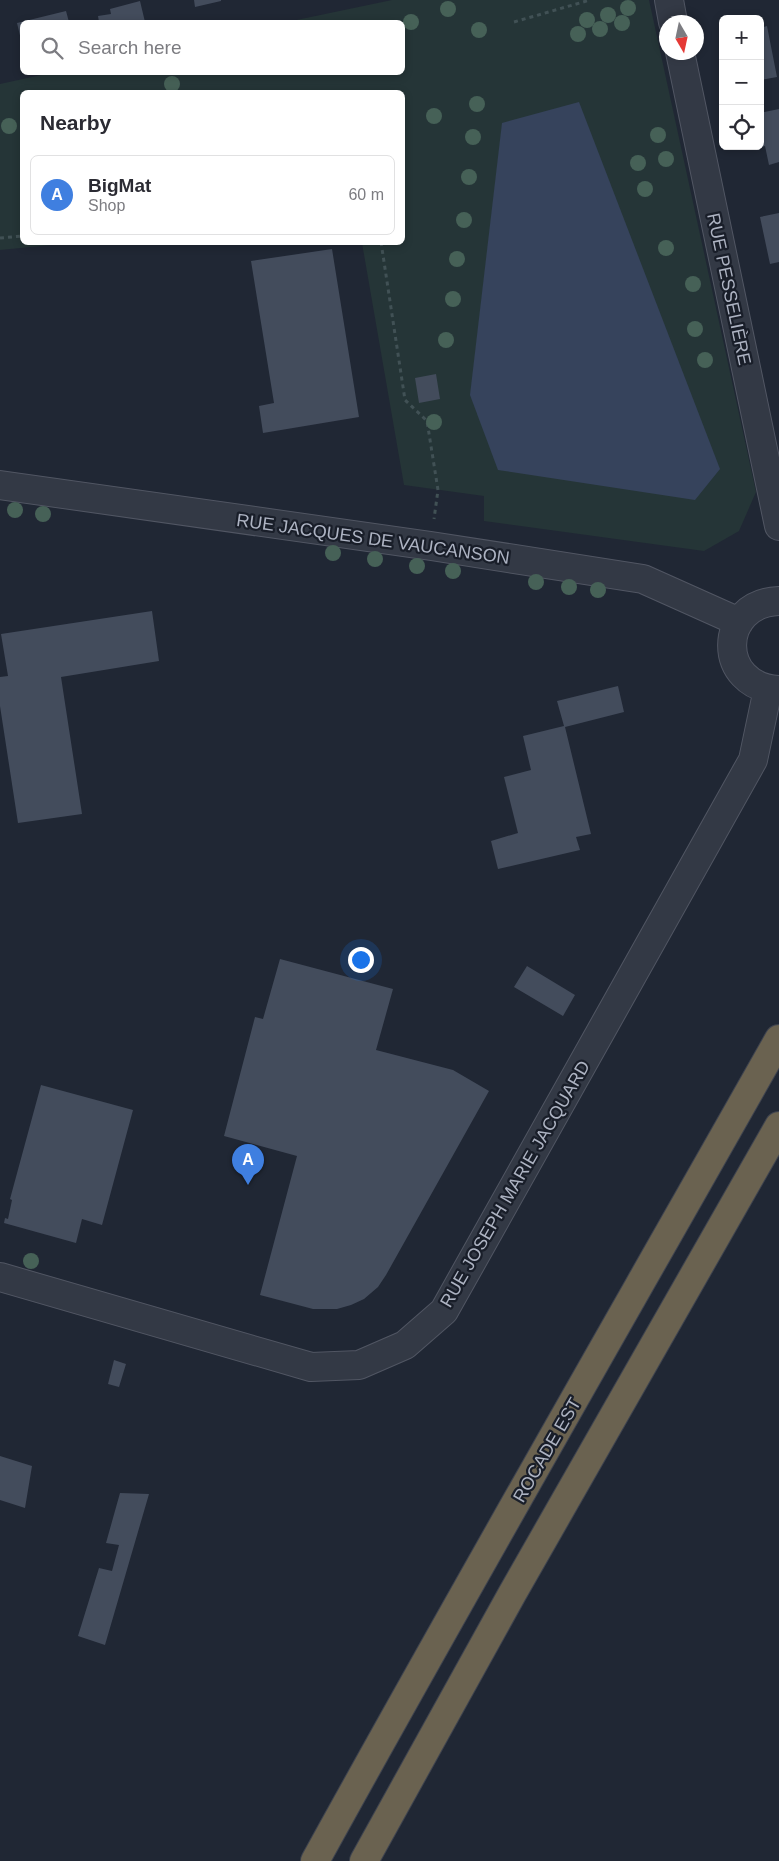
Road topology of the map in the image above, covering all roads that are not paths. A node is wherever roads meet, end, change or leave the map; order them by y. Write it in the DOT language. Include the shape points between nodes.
graph roads {
  1 [pos="669,0"];
  2 [pos="672,15"];
  3 [pos="682,60"];
  4 [pos="0,485"];
  5 [pos="779,526"];
  6 [pos="779,598"];
  7 [pos="779,601"];
  8 [pos="739,622"];
  9 [pos="773,689"];
  10 [pos="779,1039"];
  11 [pos="779,1126"];
  12 [pos="0,1277"];
  13 [pos="315,1861"];
  14 [pos="364,1861"];
  1 -- 2 [label="street"];
  3 -- 5 [label="street, RUE PESSELIÈRE"];
  4 -- 8 [label="street, RUE JACQUES DE VAUCANSON" via="643,579"];
  6 -- 7 [label="street"];
  7 -- 8 [label="street" via="756,606"];
  8 -- 9 [label="street" via="733,635 735,663 754,684"];
  9 -- 12 [label="street, RUE JOSEPH MARIE JACQUARD" via="753,760 444,1311 404,1345 359,1365 311,1367"];
  10 -- 13 [label="highway, ROCADE EST"];
  11 -- 14 [label="highway"];
}
